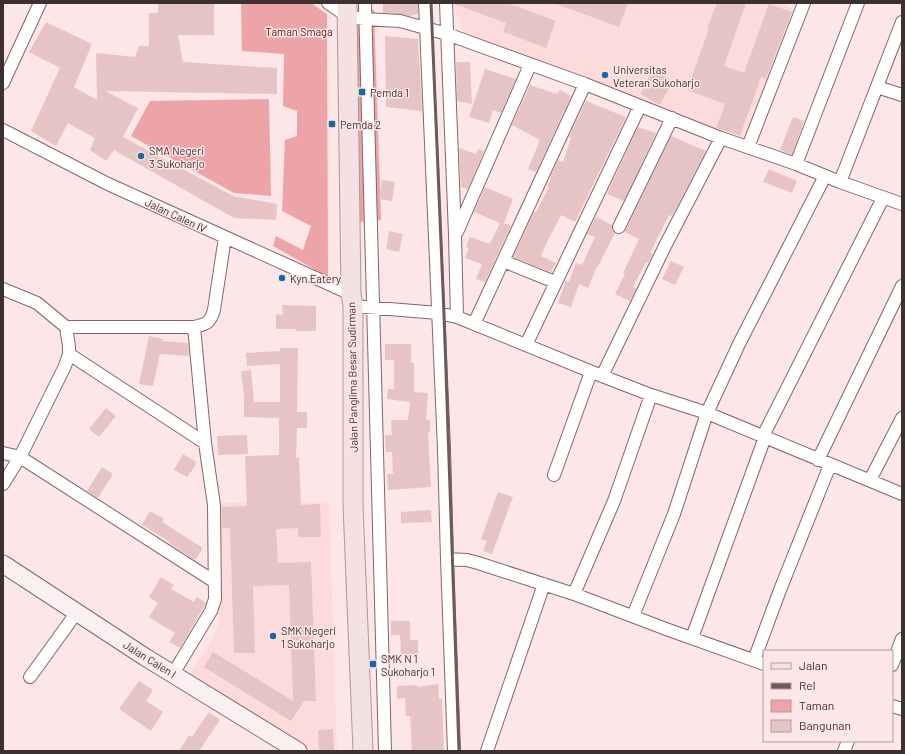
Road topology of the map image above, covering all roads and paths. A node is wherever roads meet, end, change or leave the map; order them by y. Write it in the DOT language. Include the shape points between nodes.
graph roads {
  1 [pos="40,3"];
  2 [pos="328,3"];
  3 [pos="365,3"];
  4 [pos="425,3"];
  5 [pos="446,3"];
  6 [pos="804,3"];
  7 [pos="858,3"];
  8 [pos="353,13"];
  9 [pos="902,22"];
  10 [pos="426,28"];
  11 [pos="447,34"];
  12 [pos="530,65"];
  13 [pos="3,83"];
  14 [pos="585,84"];
  15 [pos="877,87"];
  16 [pos="902,95"];
  17 [pos="640,106"];
  18 [pos="672,118"];
  19 [pos="3,130"];
  20 [pos="721,138"];
  21 [pos="748,147"];
  22 [pos="796,164"];
  23 [pos="825,176"];
  24 [pos="840,182"];
  25 [pos="883,198"];
  26 [pos="902,204"];
  27 [pos="619,227"];
  28 [pos="455,235"];
  29 [pos="225,237"];
  30 [pos="503,261"];
  31 [pos="555,282"];
  32 [pos="902,286"];
  33 [pos="3,289"];
  34 [pos="352,300"];
  35 [pos="374,308"];
  36 [pos="438,313"];
  37 [pos="457,317"];
  38 [pos="474,324"];
  39 [pos="66,327"];
  40 [pos="194,327"];
  41 [pos="526,345"];
  42 [pos="69,354"];
  43 [pos="596,374"];
  44 [pos="651,395"];
  45 [pos="707,413"];
  46 [pos="902,418"];
  47 [pos="764,437"];
  48 [pos="205,443"];
  49 [pos="3,453"];
  50 [pos="20,457"];
  51 [pos="818,460"];
  52 [pos="830,465"];
  53 [pos="554,475"];
  54 [pos="870,480"];
  55 [pos="3,484"];
  56 [pos="902,494"];
  57 [pos="447,559"];
  58 [pos="3,564"];
  59 [pos="215,582"];
  60 [pos="544,584"];
  61 [pos="574,594"];
  62 [pos="77,612"];
  63 [pos="633,616"];
  64 [pos="692,638"];
  65 [pos="902,639"];
  66 [pos="759,662"];
  67 [pos="893,662"];
  68 [pos="173,674"];
  69 [pos="30,677"];
  70 [pos="298,751"];
  71 [pos="363,751"];
  72 [pos="385,751"];
  73 [pos="454,751"];
  74 [pos="487,751"];
  1 -- 13 [label="street"];
  2 -- 8 [label="street"];
  3 -- 8 [label="street"];
  4 -- 10 [label="street"];
  5 -- 11 [label="street"];
  6 -- 21 [label="street"];
  7 -- 22 [label="street"];
  8 -- 10 [label="street"];
  8 -- 34 [label="main road, Jalan Panglima Besar Sudirman"];
  8 -- 35 [label="street"];
  9 -- 15 [label="street"];
  10 -- 11 [label="street"];
  10 -- 36 [label="street"];
  11 -- 12 [label="street"];
  11 -- 28 [label="street"];
  12 -- 14 [label="street"];
  12 -- 28 [label="street"];
  14 -- 17 [label="street"];
  14 -- 30 [label="street"];
  15 -- 16 [label="street"];
  15 -- 24 [label="street"];
  17 -- 18 [label="street"];
  17 -- 31 [label="street"];
  18 -- 20 [label="street"];
  18 -- 27 [label="street"];
  19 -- 29 [label="street, Jalan Calen IV" via="108,184"];
  20 -- 21 [label="street"];
  20 -- 43 [label="street"];
  21 -- 22 [label="street"];
  22 -- 23 [label="street"];
  23 -- 24 [label="street"];
  23 -- 45 [label="street" via="739,344"];
  24 -- 25 [label="street"];
  25 -- 26 [label="street"];
  25 -- 47 [label="street"];
  28 -- 37 [label="street"];
  29 -- 34 [label="street, Jalan Calen IV"];
  29 -- 40 [label="street" via="214,310 207,324"];
  30 -- 31 [label="street"];
  30 -- 38 [label="street"];
  31 -- 41 [label="street"];
  32 -- 51 [label="street"];
  33 -- 39 [label="street" via="37,304"];
  34 -- 35 [label="street, Jalan Calen IV"];
  34 -- 71 [label="main road, Jalan Panglima Besar Sudirman" via="353,505"];
  35 -- 36 [label="street, Jalan Calen IV"];
  35 -- 72 [label="street"];
  36 -- 37 [label="street, Jalan Calen IV"];
  36 -- 57 [label="street"];
  37 -- 38 [label="street, Jalan Calen IV"];
  38 -- 41 [label="street, Jalan Calen IV"];
  39 -- 40 [label="street"];
  39 -- 42 [label="street"];
  40 -- 48 [label="street"];
  41 -- 43 [label="street, Jalan Calen IV"];
  42 -- 48 [label="street"];
  42 -- 50 [label="street"];
  43 -- 44 [label="street, Jalan Calen IV"];
  43 -- 53 [label="street"];
  44 -- 45 [label="street, Jalan Calen IV"];
  44 -- 61 [label="street" via="614,501"];
  45 -- 47 [label="street, Jalan Calen IV"];
  45 -- 63 [label="street" via="674,514"];
  46 -- 54 [label="street"];
  47 -- 51 [label="street, Jalan Calen IV"];
  47 -- 64 [label="street"];
  48 -- 59 [label="street" via="214,505"];
  49 -- 50 [label="street"];
  50 -- 55 [label="street"];
  50 -- 59 [label="street"];
  51 -- 52 [label="street, Jalan Calen IV"];
  52 -- 54 [label="street, Jalan Calen IV"];
  52 -- 66 [label="street" via="780,590"];
  54 -- 56 [label="street, Jalan Calen IV"];
  57 -- 60 [label="street" via="467,560"];
  57 -- 73 [label="street"];
  58 -- 62 [label="street, Jalan Calen I"];
  59 -- 68 [label="street" via="215,599 211,610"];
  60 -- 61 [label="street"];
  60 -- 74 [label="street"];
  61 -- 63 [label="street"];
  62 -- 68 [label="street, Jalan Calen I"];
  62 -- 69 [label="street"];
  63 -- 64 [label="street"];
  64 -- 66 [label="street"];
  65 -- 67 [label="street"];
  68 -- 70 [label="street, Jalan Calen I"];
}
